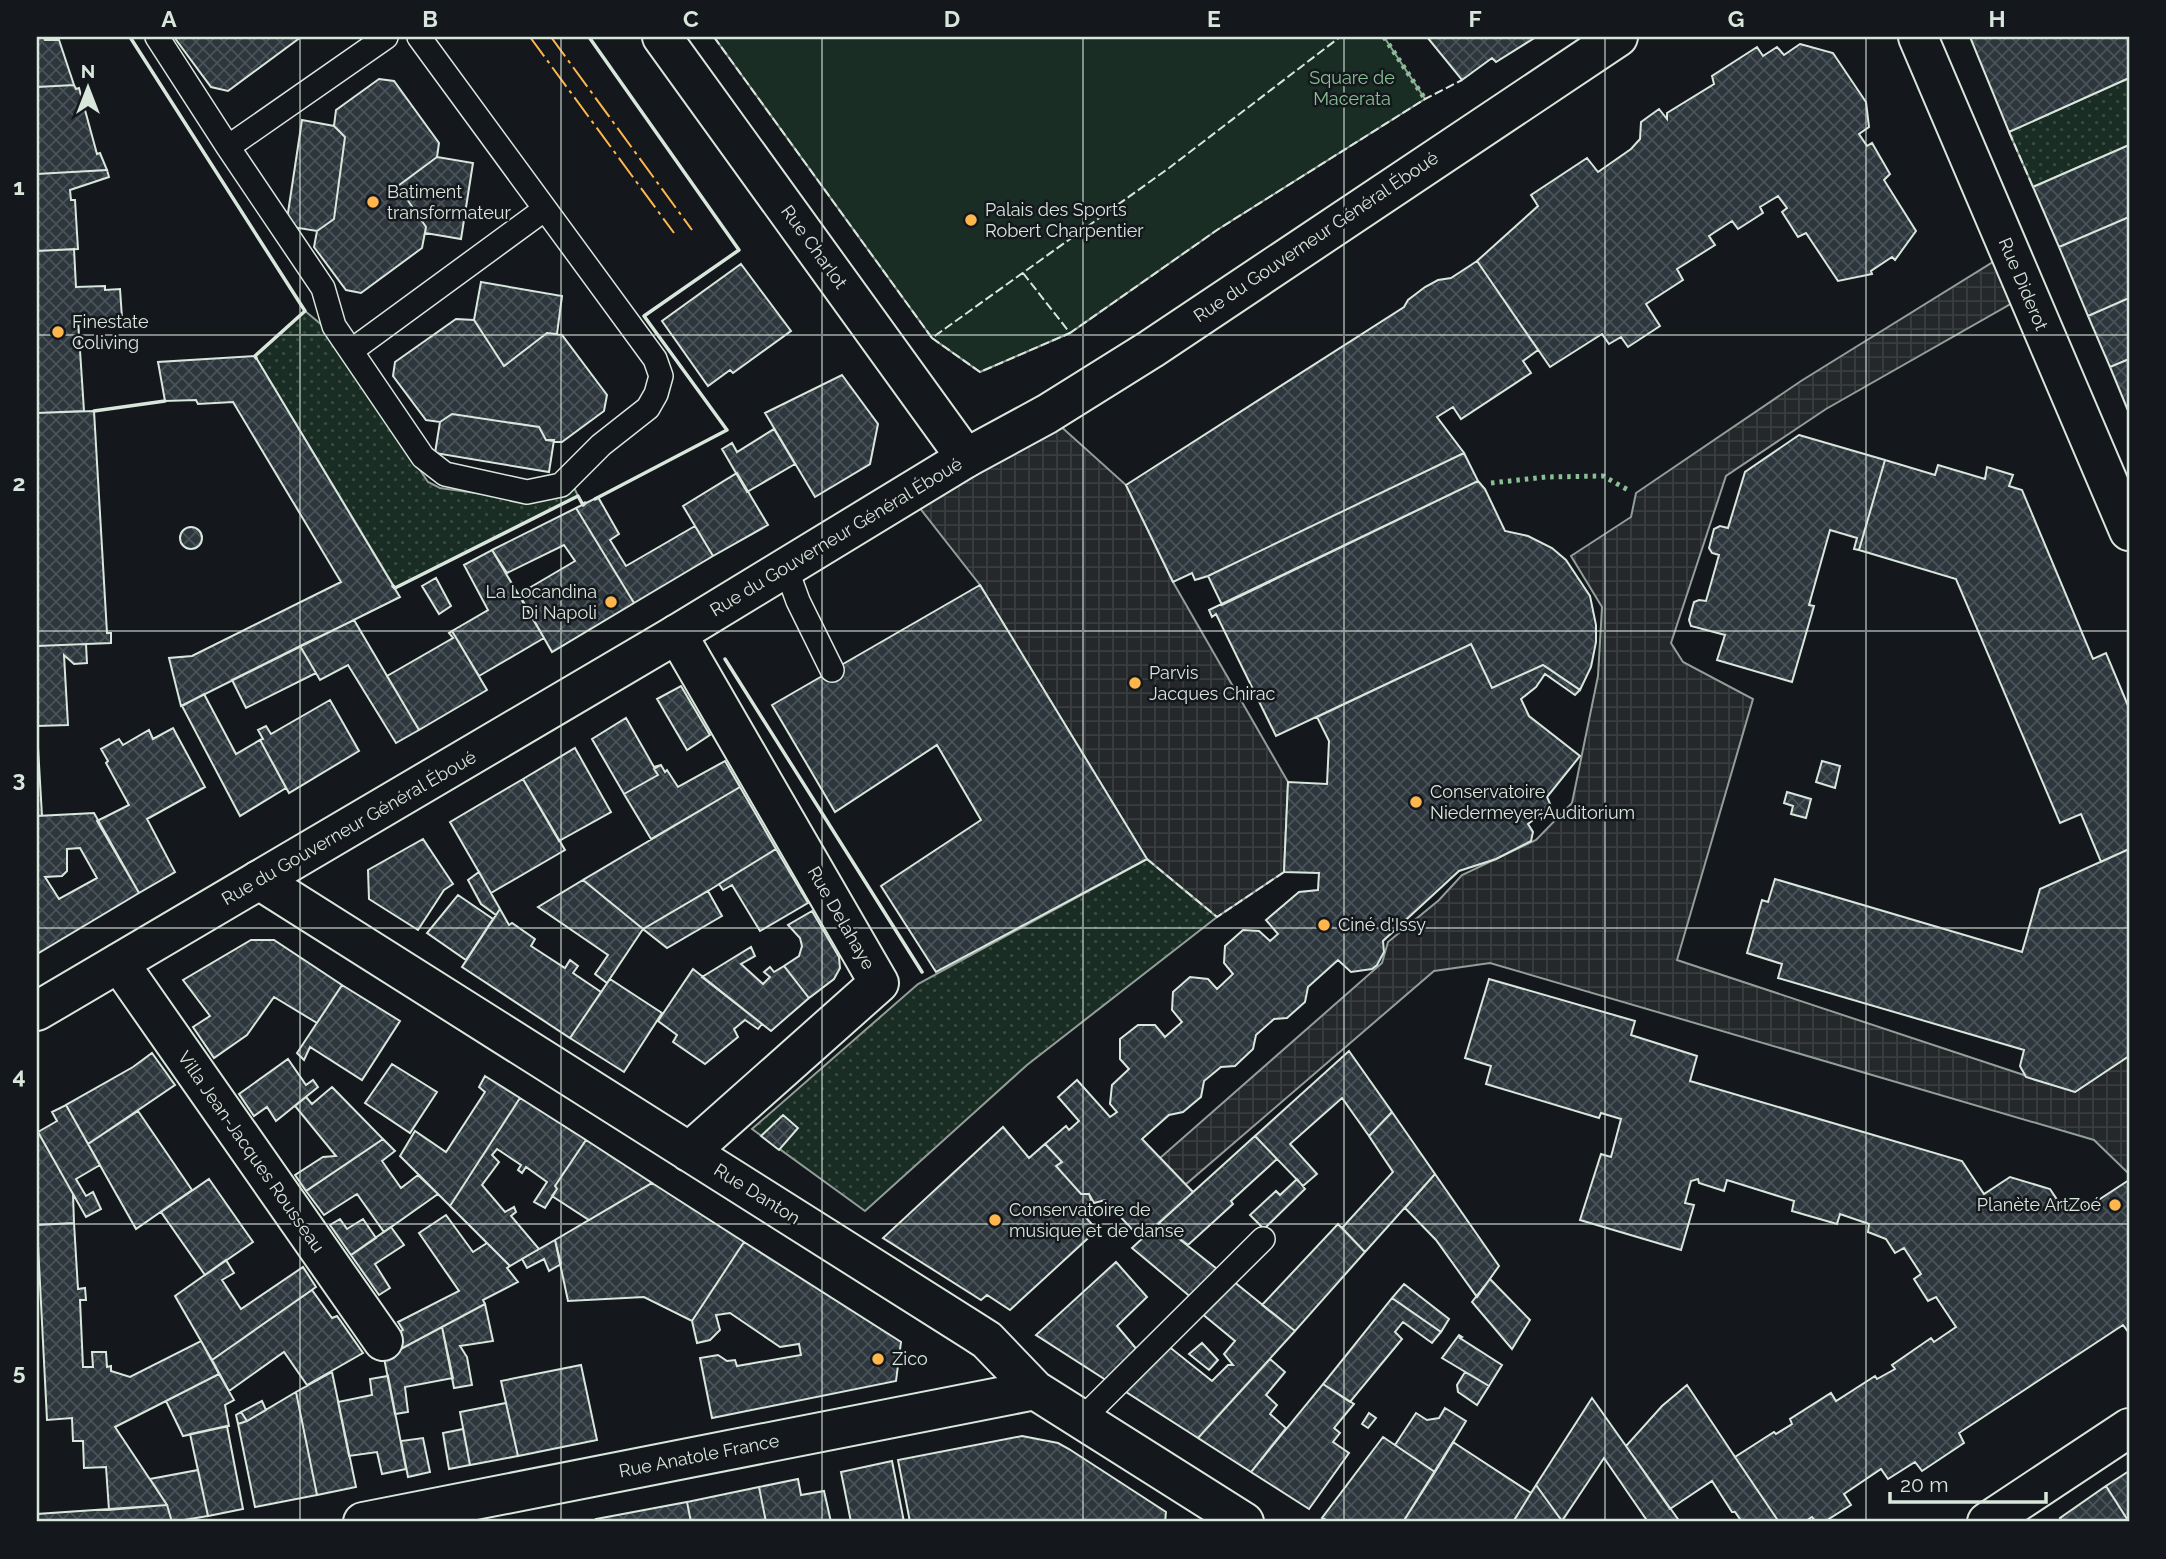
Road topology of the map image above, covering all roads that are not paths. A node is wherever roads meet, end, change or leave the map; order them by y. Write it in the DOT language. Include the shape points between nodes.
graph roads {
  1 [pos="157,37"];
  2 [pos="386,37"];
  3 [pos="419,37"];
  4 [pos="662,37"];
  5 [pos="1618,37"];
  6 [pos="1918,37"];
  7 [pos="228,147"];
  8 [pos="545,209"];
  9 [pos="351,351"];
  10 [pos="966,458"];
  11 [pos="2129,531"];
  12 [pos="786,568"];
  13 [pos="677,634"];
  14 [pos="832,670"];
  15 [pos="259,880"];
  16 [pos="119,963"];
  17 [pos="37,1011"];
  18 [pos="689,1152"];
  19 [pos="1263,1239"];
  20 [pos="383,1341"];
  21 [pos="1035,1390"];
  22 [pos="1082,1419"];
  23 [pos="2129,1427"];
  24 [pos="363,1522"];
  25 [pos="1244,1522"];
  26 [pos="1987,1522"];
  1 -- 7 [label="lane"];
  2 -- 7 [label="lane"];
  3 -- 8 [label="lane"];
  4 -- 10 [label="street, Rue Charlot"];
  5 -- 10 [label="street, Rue du Gouverneur Général Éboué" via="1151,349"];
  6 -- 11 [label="street, Rue Diderot"];
  7 -- 9 [label="lane" via="323,288 334,326"];
  8 -- 9 [label="lane"];
  8 -- 9 [label="lane" via="655,359 661,376 648,408 561,485 527,492 445,474 423,457"];
  10 -- 12 [label="street, Rue du Gouverneur Général Éboué"];
  12 -- 13 [label="street, Rue du Gouverneur Général Éboué"];
  12 -- 14 [label="lane"];
  13 -- 15 [label="street, Rue du Gouverneur Général Éboué"];
  13 -- 18 [label="street, Rue Delahaye" via="879,983"];
  15 -- 16 [label="street, Rue du Gouverneur Général Éboué"];
  15 -- 18 [label="street, Rue Danton"];
  16 -- 17 [label="street, Rue du Gouverneur Général Éboué"];
  16 -- 20 [label="street, Villa Jean-Jacques Rousseau"];
  18 -- 21 [label="street, Rue Danton" via="987,1340"];
  19 -- 22 [label="lane"];
  21 -- 22 [label="street, Rue Danton"];
  21 -- 24 [label="street, Rue Anatole France"];
  22 -- 25 [label="street, Rue Danton"];
  23 -- 26 [label="street"];
}
